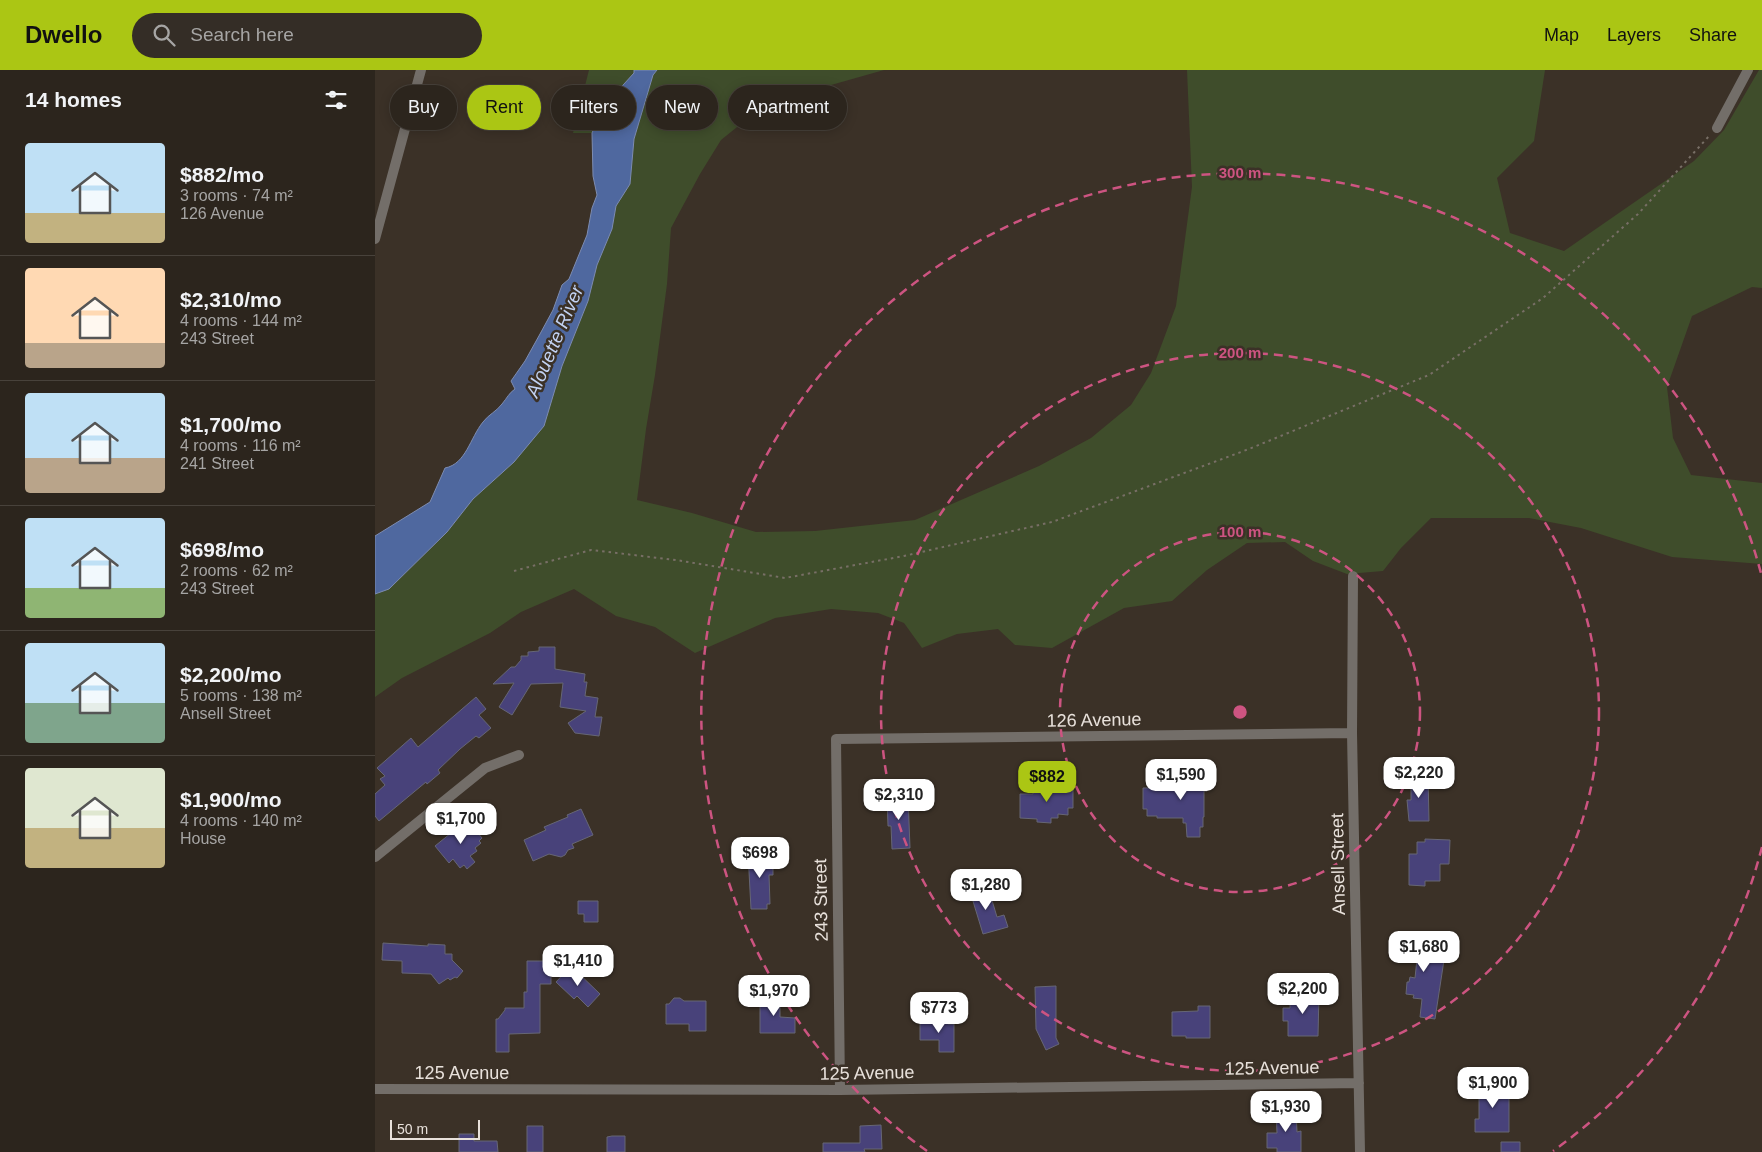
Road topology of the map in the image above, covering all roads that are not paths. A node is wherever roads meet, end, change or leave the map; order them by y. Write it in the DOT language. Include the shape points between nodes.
graph roads {
  1 [pos="421,70"];
  2 [pos="1748,70"];
  3 [pos="1717,128"];
  4 [pos="375,238"];
  5 [pos="1353,576"];
  6 [pos="1352,733"];
  7 [pos="836,739"];
  8 [pos="519,755"];
  9 [pos="375,857"];
  10 [pos="1359,1083"];
  11 [pos="375,1089"];
  12 [pos="840,1090"];
  13 [pos="1360,1152"];
  1 -- 4 [label="street"];
  2 -- 3 [label="street"];
  5 -- 6 [label="street, Ansell Street"];
  6 -- 7 [label="street, 126 Avenue"];
  6 -- 10 [label="street, Ansell Street"];
  7 -- 12 [label="street, 243 Street"];
  8 -- 9 [label="street" via="485,768"];
  10 -- 12 [label="street, 125 Avenue"];
  10 -- 13 [label="street, Ansell Street"];
  11 -- 12 [label="street, 125 Avenue"];
}
